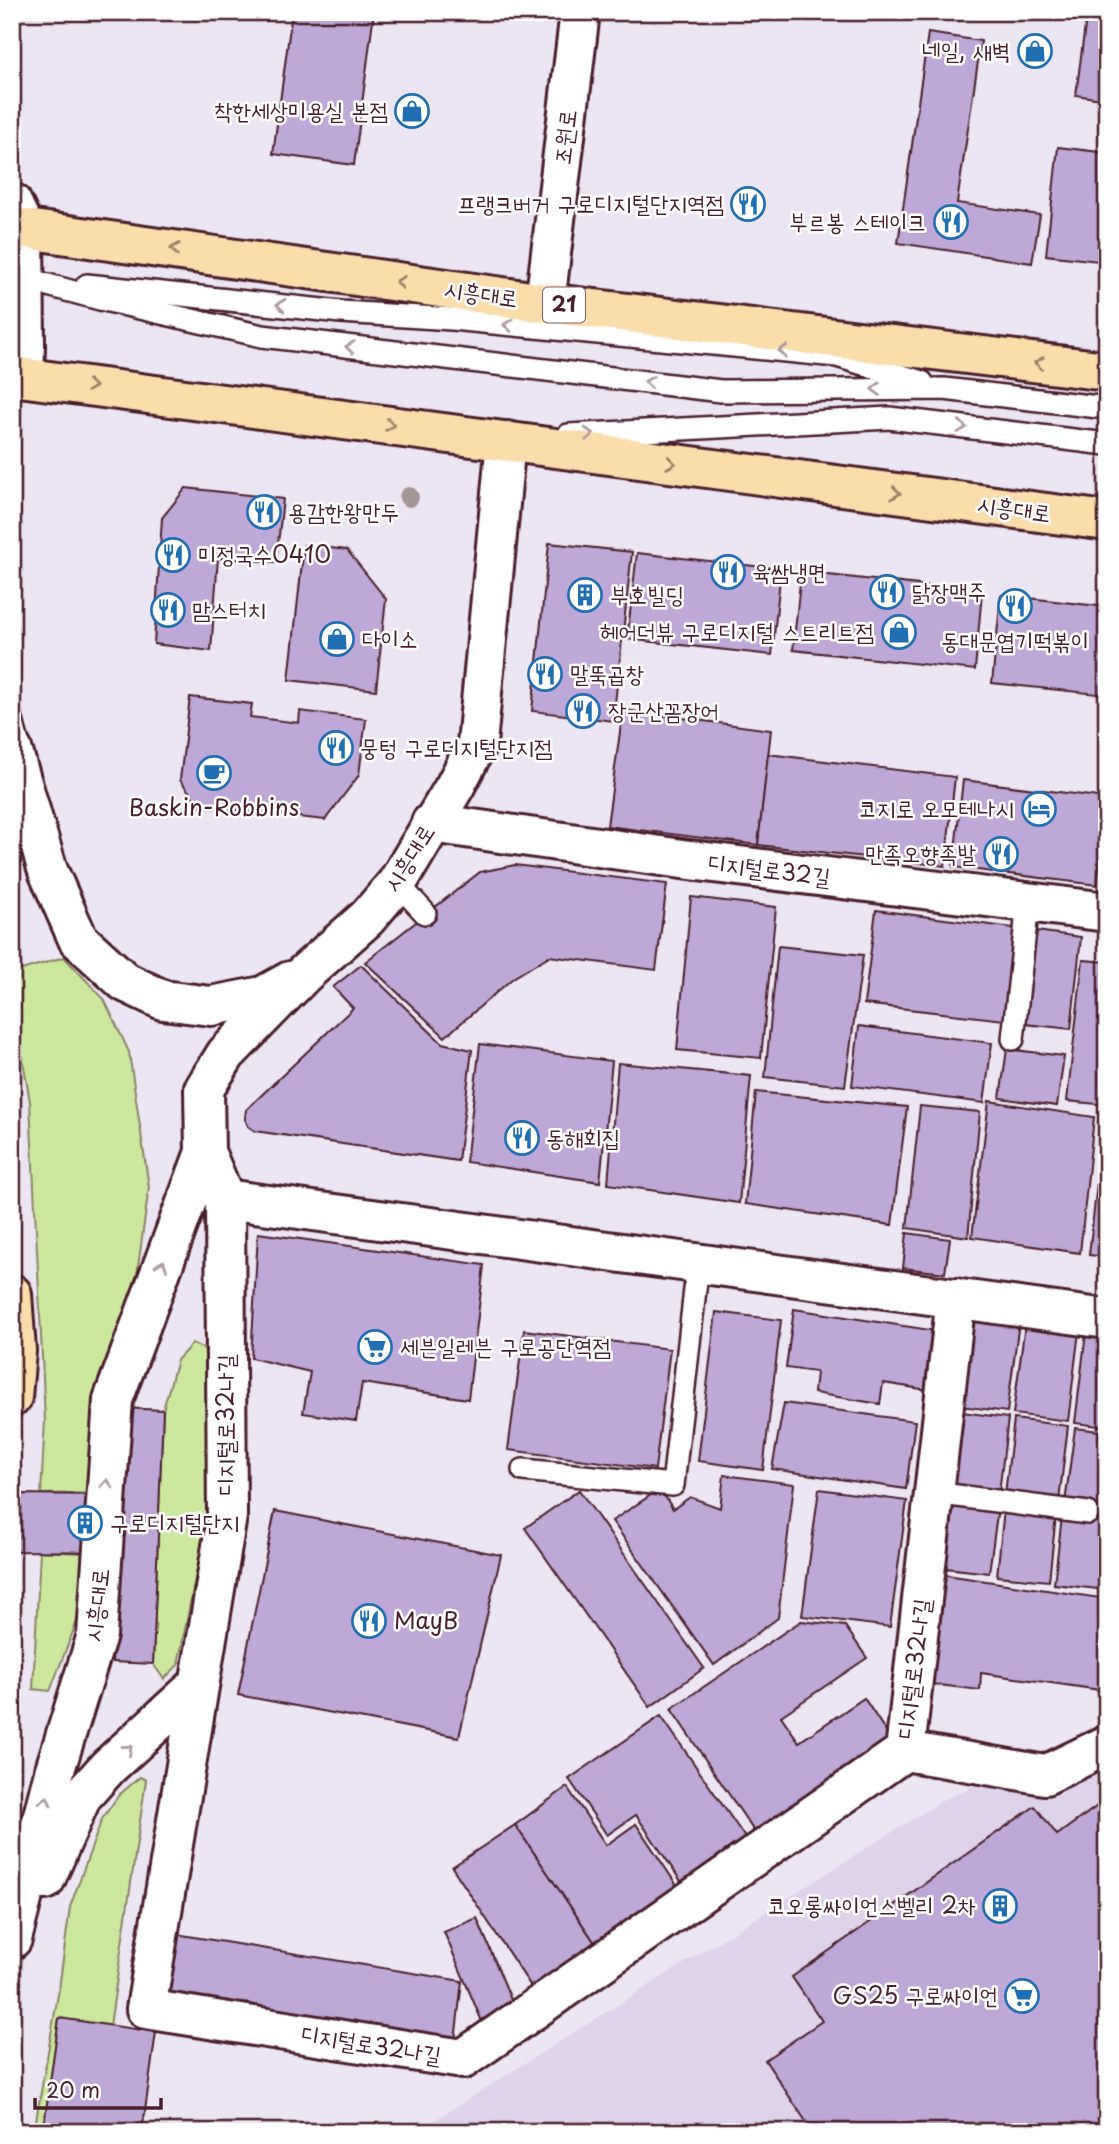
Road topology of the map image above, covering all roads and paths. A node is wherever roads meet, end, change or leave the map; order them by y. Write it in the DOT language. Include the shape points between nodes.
graph roads {
  1 [pos="580,12"];
  2 [pos="16,219"];
  3 [pos="18,277"];
  4 [pos="545,303"];
  5 [pos="12,327"];
  6 [pos="1107,371"];
  7 [pos="18,377"];
  8 [pos="944,389"];
  9 [pos="1107,408"];
  10 [pos="501,440"];
  11 [pos="1107,444"];
  12 [pos="1107,521"];
  13 [pos="12,720"];
  14 [pos="12,749"];
  15 [pos="431,823"];
  16 [pos="397,883"];
  17 [pos="1028,902"];
  18 [pos="1107,912"];
  19 [pos="425,913"];
  20 [pos="304,974"];
  21 [pos="1013,1039"];
  22 [pos="226,1054"];
  23 [pos="205,1152"];
  24 [pos="225,1203"];
  25 [pos="697,1268"];
  26 [pos="12,1294"];
  27 [pos="956,1303"];
  28 [pos="1107,1319"];
  29 [pos="1107,1328"];
  30 [pos="12,1397"];
  31 [pos="523,1470"];
  32 [pos="934,1493"];
  33 [pos="1088,1514"];
  34 [pos="199,1684"];
  35 [pos="1107,1745"];
  36 [pos="905,1751"];
  37 [pos="12,1939"];
  38 [pos="12,1955"];
  1 -- 4 [label="street, 조원로"];
  2 -- 3 [label="street, 시흥대로"];
  4 -- 2 [label="main road, 시흥대로 / 21, one-way"];
  3 -- 5 [label="lane"];
  3 -- 7 [label="street, 시흥대로" via="25,346"];
  8 -- 3 [label="lane, one-way" via="837,356 341,312"];
  8 -- 3 [label="lane, one-way" via="721,391 262,336"];
  6 -- 4 [label="main road, 시흥대로 / 21, one-way"];
  7 -- 10 [label="main road, 시흥대로, one-way"];
  8 -- 9 [label="lane"];
  10 -- 11 [label="lane, one-way" via="889,418"];
  10 -- 12 [label="main road, 시흥대로, one-way"];
  10 -- 15 [label="street, 시흥대로" via="477,744"];
  13 -- 20 [label="lane" via="60,880 85,934 130,975 167,992 212,998"];
  14 -- 20 [label="street" via="48,871 78,939 125,982 163,1000 211,1006 263,996"];
  15 -- 16 [label="street, 시흥대로"];
  15 -- 17 [label="street, 디지털로32길"];
  16 -- 19 [label="lane"];
  16 -- 20 [label="street, 시흥대로" via="367,918"];
  17 -- 18 [label="street, 디지털로32길"];
  17 -- 21 [label="lane"];
  20 -- 22 [label="street, 시흥대로"];
  22 -- 23 [label="street, 디지털로32나길" via="204,1090"];
  23 -- 24 [label="street, 디지털로32나길"];
  37 -- 23 [label="street, 시흥대로, one-way" via="52,1776 97,1635 113,1400"];
  24 -- 25 [label="street"];
  24 -- 34 [label="street, 디지털로32나길" via="226,1516"];
  25 -- 27 [label="street"];
  25 -- 31 [label="lane" via="673,1485"];
  26 -- 30 [label="main road" via="16,1351"];
  27 -- 28 [label="street"];
  27 -- 29 [label="lane"];
  27 -- 32 [label="street, 디지털로32나길"];
  32 -- 33 [label="lane"];
  32 -- 36 [label="street, 디지털로32나길"];
  34 -- 36 [label="street, 디지털로32나길" via="146,2009 463,2059"];
  38 -- 34 [label="street, one-way" via="82,1796"];
  35 -- 36 [label="street" via="1045,1775"];
}
